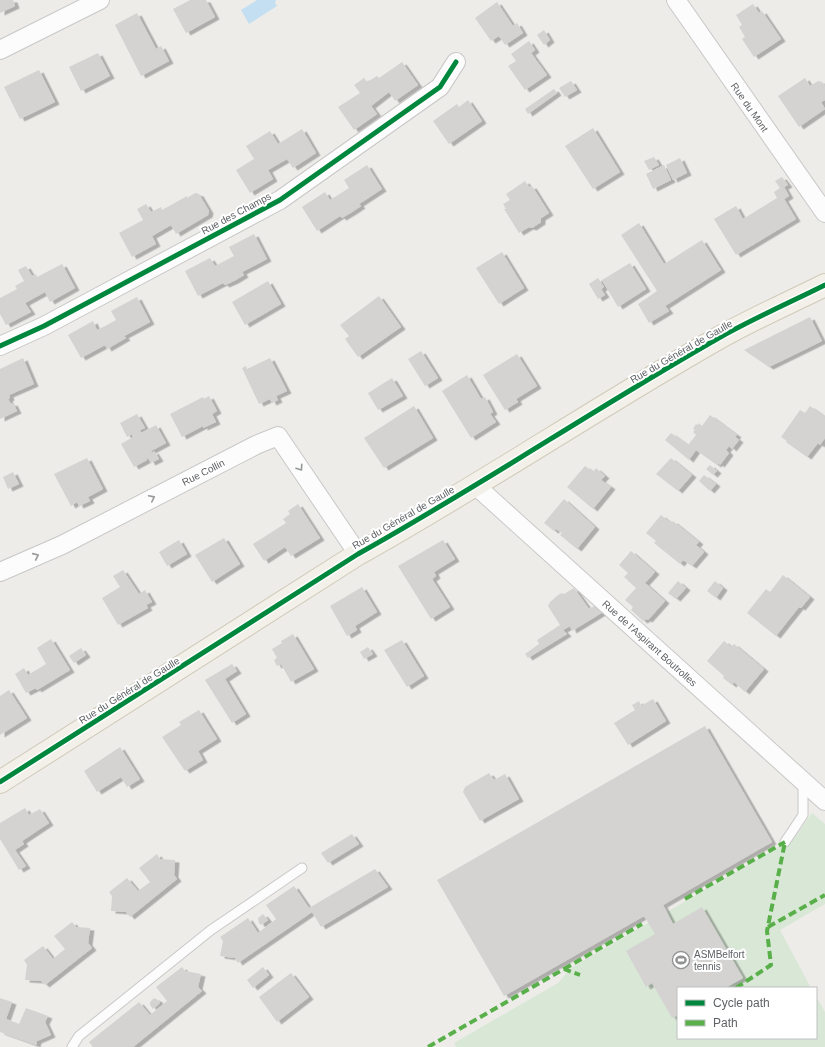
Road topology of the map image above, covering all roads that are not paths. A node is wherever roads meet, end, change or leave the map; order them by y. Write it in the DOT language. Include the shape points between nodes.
graph roads {
  1 [pos="100,0"];
  2 [pos="676,0"];
  3 [pos="0,50"];
  4 [pos="456,62"];
  5 [pos="825,213"];
  6 [pos="825,285"];
  7 [pos="0,346"];
  8 [pos="475,485"];
  9 [pos="358,554"];
  10 [pos="0,572"];
  11 [pos="0,782"];
  12 [pos="803,782"];
  13 [pos="825,801"];
  14 [pos="785,842"];
  15 [pos="302,868"];
  16 [pos="72,1047"];
  1 -- 3 [label="street"];
  2 -- 5 [label="street, Rue du Mont"];
  4 -- 7 [label="street, Rue des Champs" via="440,87 280,200 44,326"];
  6 -- 8 [label="main road, Rue du Général de Gaulle" via="718,339"];
  8 -- 9 [label="main road, Rue du Général de Gaulle"];
  8 -- 12 [label="street, Rue de l'Aspirant Boutrolles"];
  10 -- 9 [label="street, Rue Collin, one-way" via="62,544 256,444 278,436"];
  9 -- 11 [label="main road, Rue du Général de Gaulle"];
  12 -- 13 [label="street, Rue de l'Aspirant Boutrolles"];
  12 -- 14 [label="lane" via="803,816"];
  15 -- 16 [label="lane" via="211,930 79,1036"];
}
